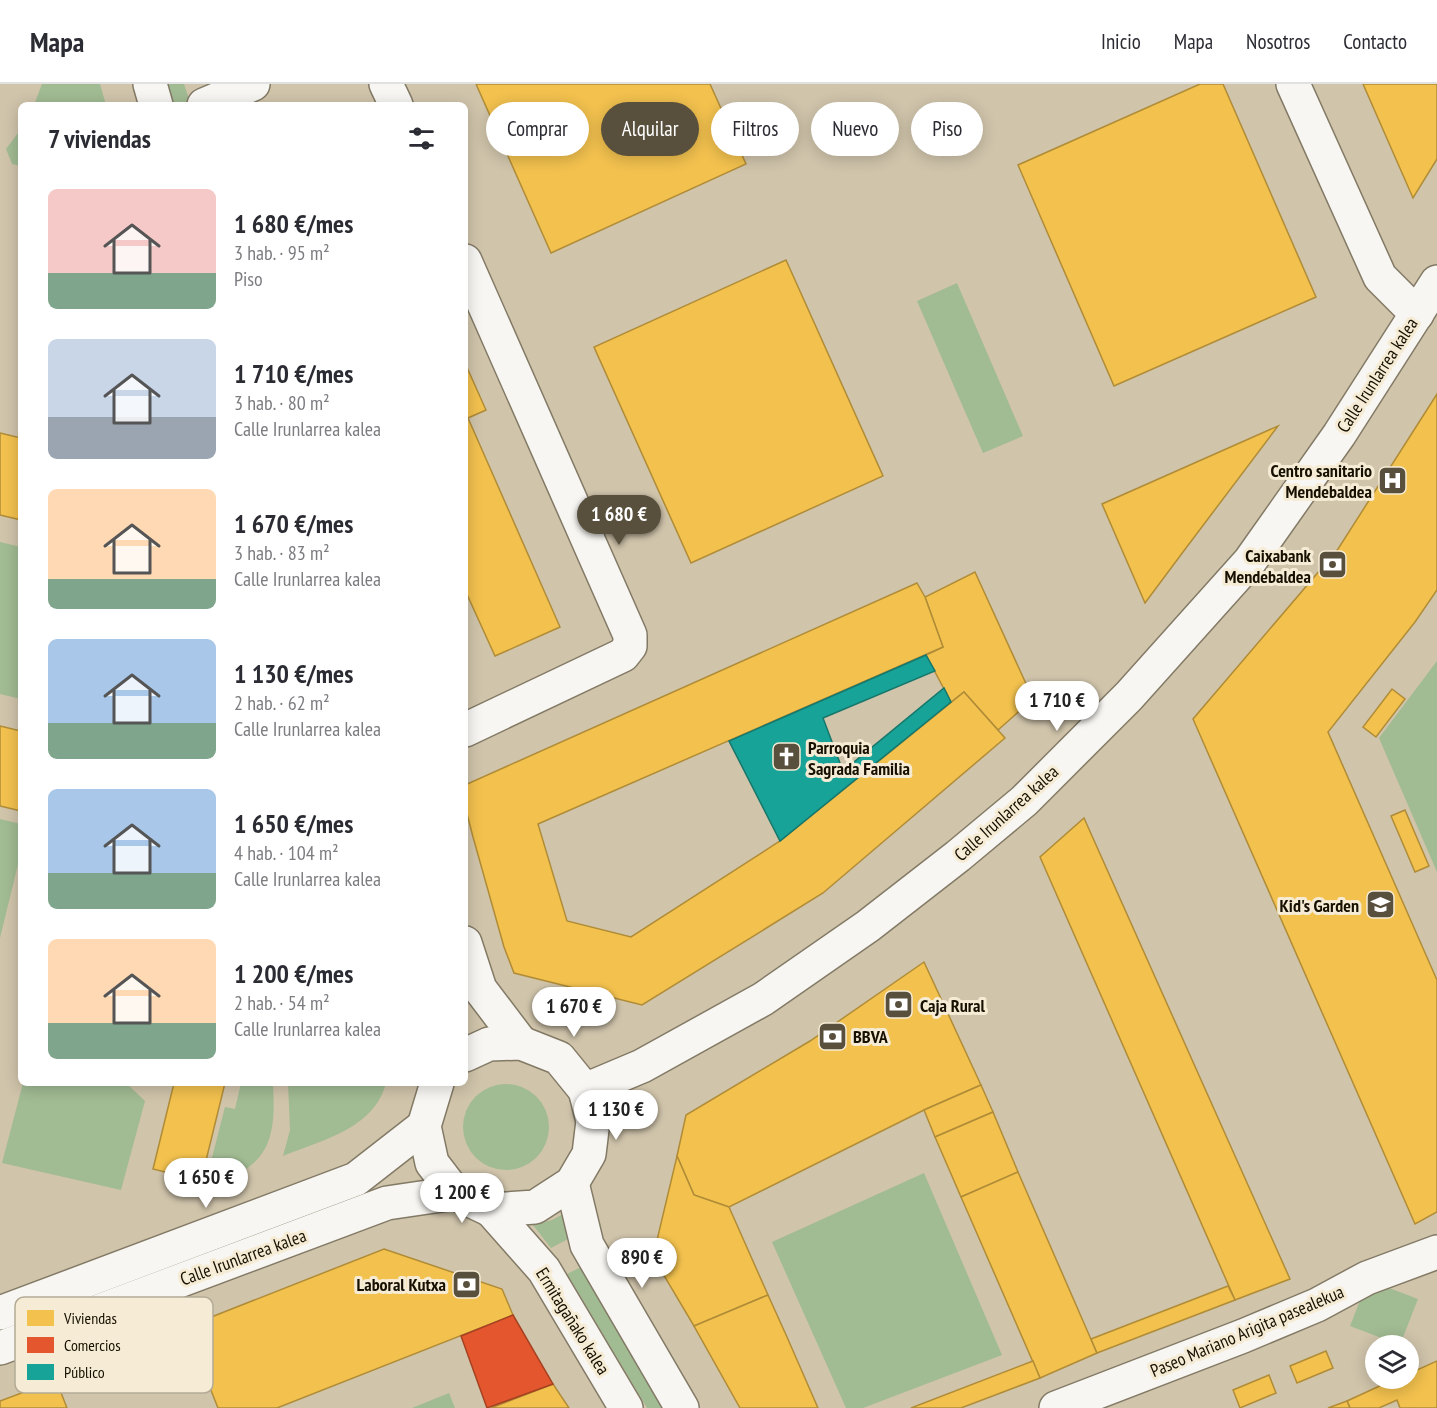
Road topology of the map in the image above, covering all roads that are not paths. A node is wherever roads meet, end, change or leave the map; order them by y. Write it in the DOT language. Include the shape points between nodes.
graph roads {
  1 [pos="150,84"];
  2 [pos="198,84"];
  3 [pos="253,84"];
  4 [pos="386,84"];
  5 [pos="1293,84"];
  6 [pos="155,102"];
  7 [pos="203,102"];
  8 [pos="211,102"];
  9 [pos="395,102"];
  10 [pos="468,268"];
  11 [pos="1437,282"];
  12 [pos="1417,314"];
  13 [pos="468,729"];
  14 [pos="468,952"];
  15 [pos="521,1043"];
  16 [pos="468,1054"];
  17 [pos="436,1086"];
  18 [pos="585,1090"];
  19 [pos="424,1126"];
  20 [pos="572,1183"];
  21 [pos="455,1193"];
  22 [pos="491,1210"];
  23 [pos="1437,1252"];
  24 [pos="43,1297"];
  25 [pos="134,1297"];
  26 [pos="15,1307"];
  27 [pos="0,1313"];
  28 [pos="15,1341"];
  29 [pos="0,1347"];
  30 [pos="626,1408"];
  31 [pos="682,1408"];
  32 [pos="1056,1408"];
  1 -- 6 [label="street"];
  2 -- 7 [label="street"];
  3 -- 8 [label="street"];
  4 -- 9 [label="street"];
  5 -- 12 [label="street" via="1380,277"];
  10 -- 13 [label="street" via="630,635 630,646 623,656"];
  11 -- 12 [label="street, Calle Irunlarrea kalea"];
  12 -- 18 [label="street, Calle Irunlarrea kalea" via="1339,435 1250,561 1129,696 1024,801 868,926 763,999 642,1066"];
  14 -- 15 [label="street" via="480,989"];
  15 -- 16 [label="street" via="489,1044"];
  15 -- 18 [label="street" via="558,1058"];
  17 -- 19 [label="street"];
  18 -- 20 [label="street" via="593,1121 589,1154"];
  19 -- 21 [label="street" via="432,1163"];
  19 -- 24 [label="street, Calle Irunlarrea kalea" via="356,1179"];
  20 -- 22 [label="street" via="536,1207"];
  20 -- 31 [label="street" via="587,1245"];
  21 -- 22 [label="street"];
  21 -- 25 [label="street, Calle Irunlarrea kalea" via="387,1203"];
  22 -- 30 [label="street, Ermitagañako kalea" via="544,1270"];
  23 -- 32 [label="street, Paseo Mariano Arigita pasealekua" via="1367,1278 1317,1305 1243,1336"];
  26 -- 27 [label="street, Calle Irunlarrea kalea"];
  28 -- 29 [label="street, Calle Irunlarrea kalea"];
}
